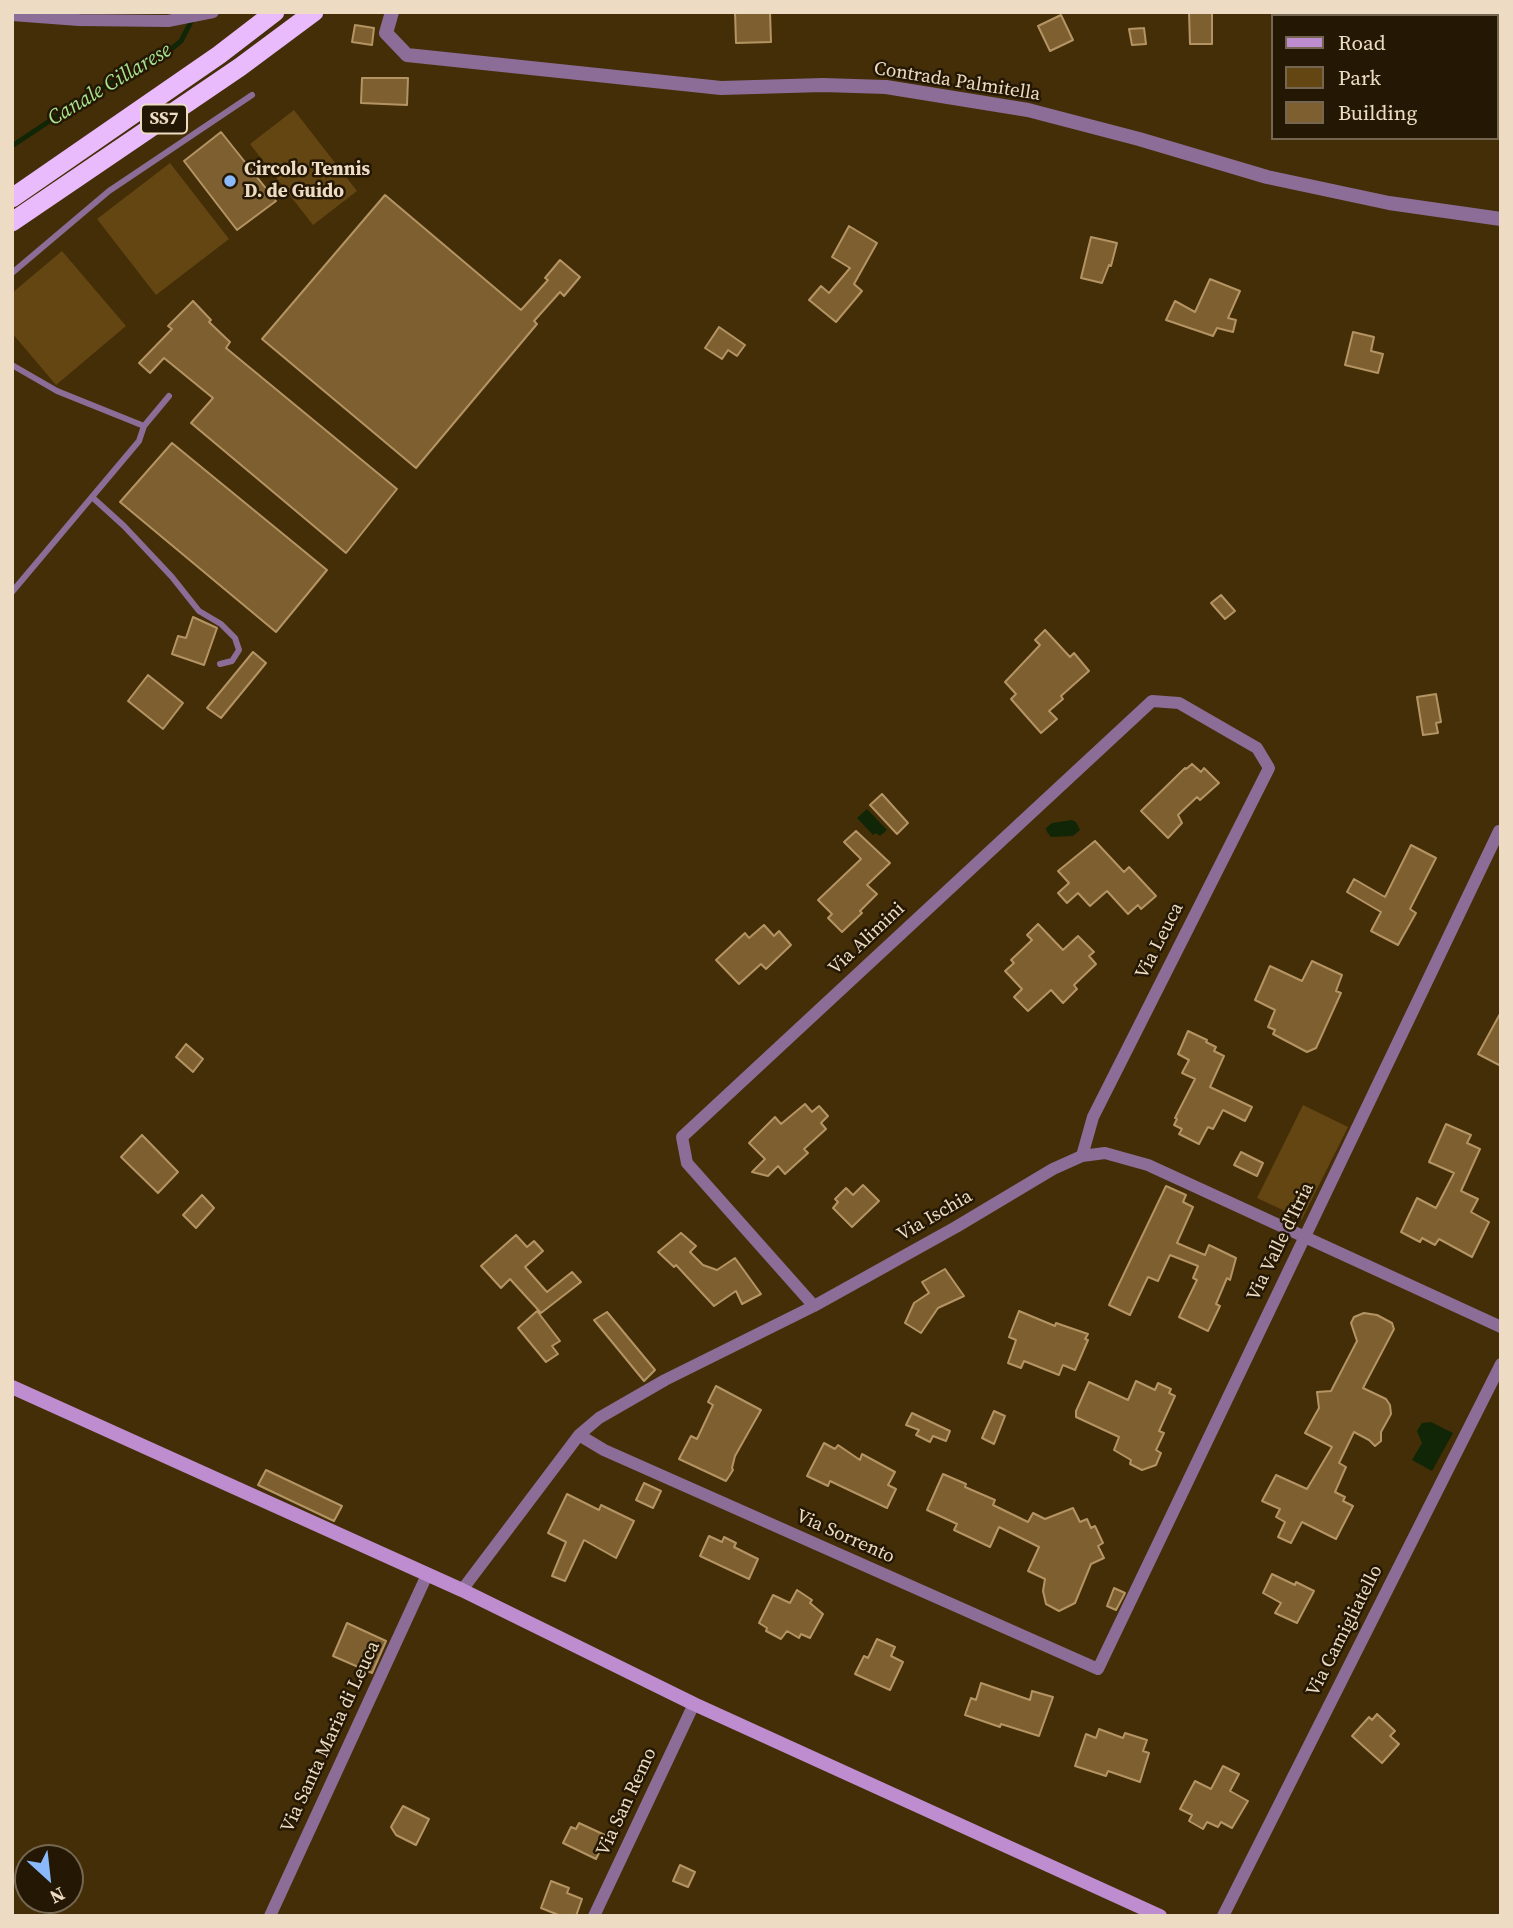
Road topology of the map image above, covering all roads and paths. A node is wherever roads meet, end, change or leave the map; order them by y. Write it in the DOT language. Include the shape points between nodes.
graph roads {
  1 [pos="275,12"];
  2 [pos="314,12"];
  3 [pos="391,12"];
  4 [pos="212,13"];
  5 [pos="12,15"];
  6 [pos="252,95"];
  7 [pos="12,198"];
  8 [pos="1501,219"];
  9 [pos="12,222"];
  10 [pos="12,272"];
  11 [pos="12,365"];
  12 [pos="169,396"];
  13 [pos="144,426"];
  14 [pos="92,497"];
  15 [pos="12,592"];
  16 [pos="220,664"];
  17 [pos="1257,748"];
  18 [pos="1499,831"];
  19 [pos="1083,1156"];
  20 [pos="1305,1236"];
  21 [pos="814,1306"];
  22 [pos="1501,1328"];
  23 [pos="1501,1364"];
  24 [pos="12,1387"];
  25 [pos="579,1435"];
  26 [pos="427,1575"];
  27 [pos="462,1590"];
  28 [pos="1098,1669"];
  29 [pos="694,1704"];
  30 [pos="270,1916"];
  31 [pos="594,1916"];
  32 [pos="1160,1916"];
  33 [pos="1223,1916"];
  1 -- 7 [label="highway, SS7"];
  2 -- 9 [label="highway, SS7" via="240,68"];
  3 -- 8 [label="street, Contrada Palmitella" via="386,33 407,55 721,88 886,87 1028,110 1267,177 1389,203"];
  4 -- 5 [label="street" via="168,21"];
  6 -- 10 [label="lane" via="109,191"];
  11 -- 13 [label="lane" via="58,391"];
  12 -- 13 [label="lane"];
  13 -- 14 [label="lane" via="139,440"];
  14 -- 15 [label="lane"];
  14 -- 16 [label="lane" via="172,577 199,611 235,638 239,650 232,661"];
  17 -- 19 [label="street, Via Leuca" via="1269,768 1093,1117"];
  17 -- 21 [label="street, Via Alimini" via="1179,703 1152,701 682,1137 687,1163"];
  18 -- 20 [label="street, Via Valle d'Itria"];
  19 -- 20 [label="street, Via Ischia" via="1105,1153 1148,1165"];
  19 -- 21 [label="street, Via Ischia"];
  20 -- 22 [label="street, Via Ischia"];
  20 -- 28 [label="street, Via Valle d'Itria"];
  21 -- 25 [label="street, Via Ischia" via="665,1380 599,1418"];
  23 -- 33 [label="street, Via Camigliatello"];
  24 -- 26 [label="main road"];
  25 -- 27 [label="street, Via Ischia"];
  25 -- 28 [label="street, Via Sorrento" via="617,1456"];
  26 -- 27 [label="main road"];
  26 -- 30 [label="street, Via Santa Maria di Leuca"];
  27 -- 29 [label="main road"];
  29 -- 31 [label="street, Via San Remo"];
  29 -- 32 [label="main road"];
}
